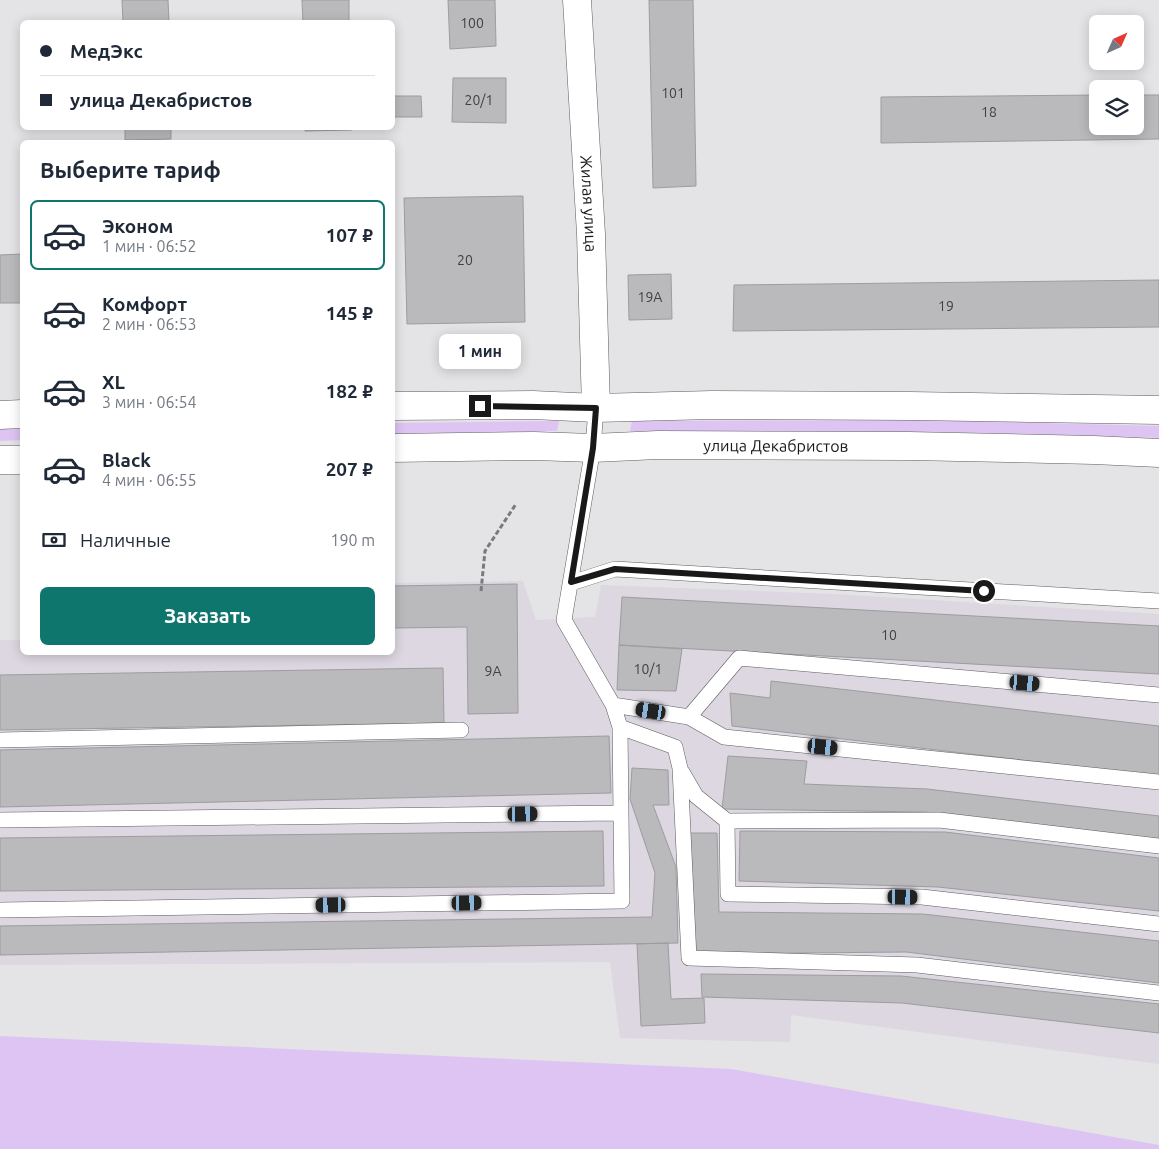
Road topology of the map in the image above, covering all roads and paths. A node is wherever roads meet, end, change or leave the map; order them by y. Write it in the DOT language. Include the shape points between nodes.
graph roads {
  1 [pos="578,0"];
  2 [pos="395,406"];
  3 [pos="596,408"];
  4 [pos="1159,410"];
  5 [pos="20,414"];
  6 [pos="0,415"];
  7 [pos="395,448"];
  8 [pos="593,448"];
  9 [pos="1159,453"];
  10 [pos="0,460"];
  11 [pos="20,460"];
  12 [pos="516,504"];
  13 [pos="571,582"];
  14 [pos="481,591"];
  15 [pos="1159,601"];
  16 [pos="1159,695"];
  17 [pos="612,705"];
  18 [pos="689,717"];
  19 [pos="620,727"];
  20 [pos="461,730"];
  21 [pos="0,740"];
  22 [pos="680,768"];
  23 [pos="1159,782"];
  24 [pos="620,813"];
  25 [pos="0,820"];
  26 [pos="727,821"];
  27 [pos="1159,846"];
  28 [pos="0,910"];
  29 [pos="1159,924"];
  30 [pos="1159,993"];
  1 -- 3 [label="street, Жилая улица"];
  2 -- 3 [label="street"];
  3 -- 4 [label="street" via="712,405"];
  3 -- 8 [label="lane"];
  5 -- 6 [label="street"];
  7 -- 8 [label="street, улица Декабристов"];
  8 -- 9 [label="street, улица Декабристов" via="658,445 900,446"];
  8 -- 13 [label="lane"];
  10 -- 11 [label="street"];
  12 -- 14 [label="path" via="485,551"];
  13 -- 15 [label="lane" via="615,569"];
  13 -- 17 [label="lane" via="564,620"];
  16 -- 18 [label="lane" via="739,658"];
  17 -- 18 [label="lane"];
  17 -- 19 [label="lane"];
  18 -- 23 [label="lane" via="724,737"];
  19 -- 22 [label="lane" via="674,747"];
  19 -- 24 [label="lane"];
  20 -- 21 [label="lane"];
  22 -- 26 [label="lane" via="696,796"];
  22 -- 30 [label="lane" via="689,958 918,965"];
  24 -- 25 [label="lane"];
  24 -- 28 [label="lane" via="622,901"];
  26 -- 27 [label="lane" via="939,820"];
  26 -- 29 [label="lane" via="728,894 922,897"];
}
